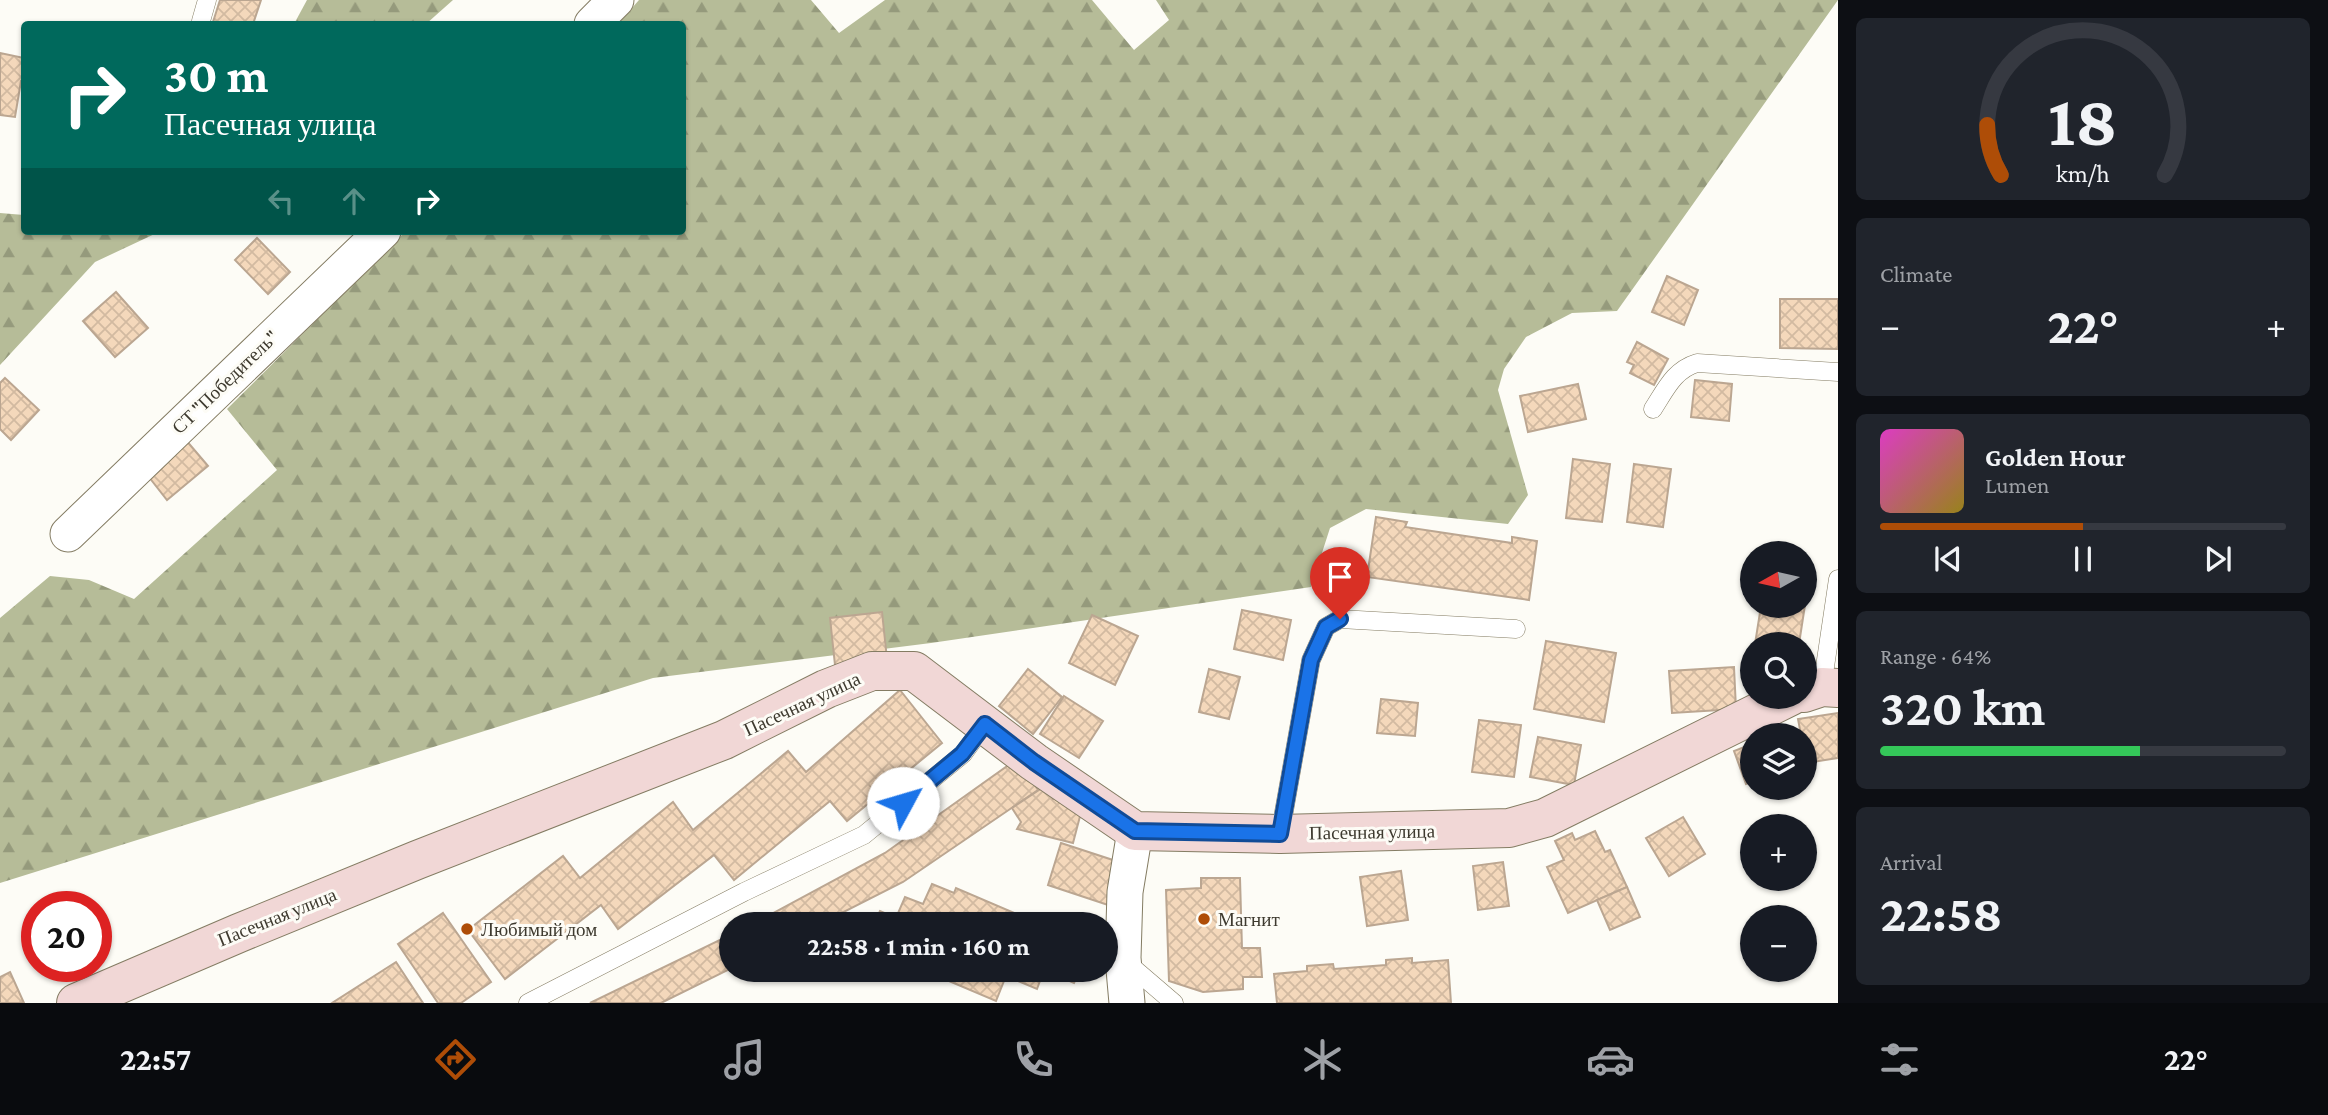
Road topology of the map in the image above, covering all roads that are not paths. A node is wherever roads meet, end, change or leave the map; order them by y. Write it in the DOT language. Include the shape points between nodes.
graph roads {
  1 [pos="207,0"];
  2 [pos="616,0"];
  3 [pos="201,21"];
  4 [pos="595,21"];
  5 [pos="379,235"];
  6 [pos="1838,372"];
  7 [pos="1653,409"];
  8 [pos="68,534"];
  9 [pos="1838,579"];
  10 [pos="1516,629"];
  11 [pos="1817,677"];
  12 [pos="1761,709"];
  13 [pos="985,724"];
  14 [pos="1135,831"];
  15 [pos="1280,834"];
  16 [pos="1123,958"];
  17 [pos="76,1003"];
  18 [pos="528,1003"];
  19 [pos="1127,1003"];
  20 [pos="1174,1003"];
  1 -- 3 [label="lane"];
  2 -- 4 [label="street"];
  5 -- 8 [label="street, СТ \"Победитель\""];
  6 -- 7 [label="lane" via="1697,363 1683,367"];
  9 -- 11 [label="lane"];
  10 -- 15 [label="lane" via="1340,619 1326,627 1311,660"];
  12 -- 15 [label="street, Пасечная улица" via="1545,818 1509,828"];
  13 -- 14 [label="street, Пасечная улица"];
  13 -- 17 [label="street, Пасечная улица" via="914,670 872,671 724,740 391,870"];
  13 -- 18 [label="lane" via="962,754 864,835"];
  14 -- 15 [label="street, Пасечная улица"];
  14 -- 16 [label="street" via="1125,892"];
  16 -- 19 [label="street"];
  16 -- 20 [label="lane"];
}
